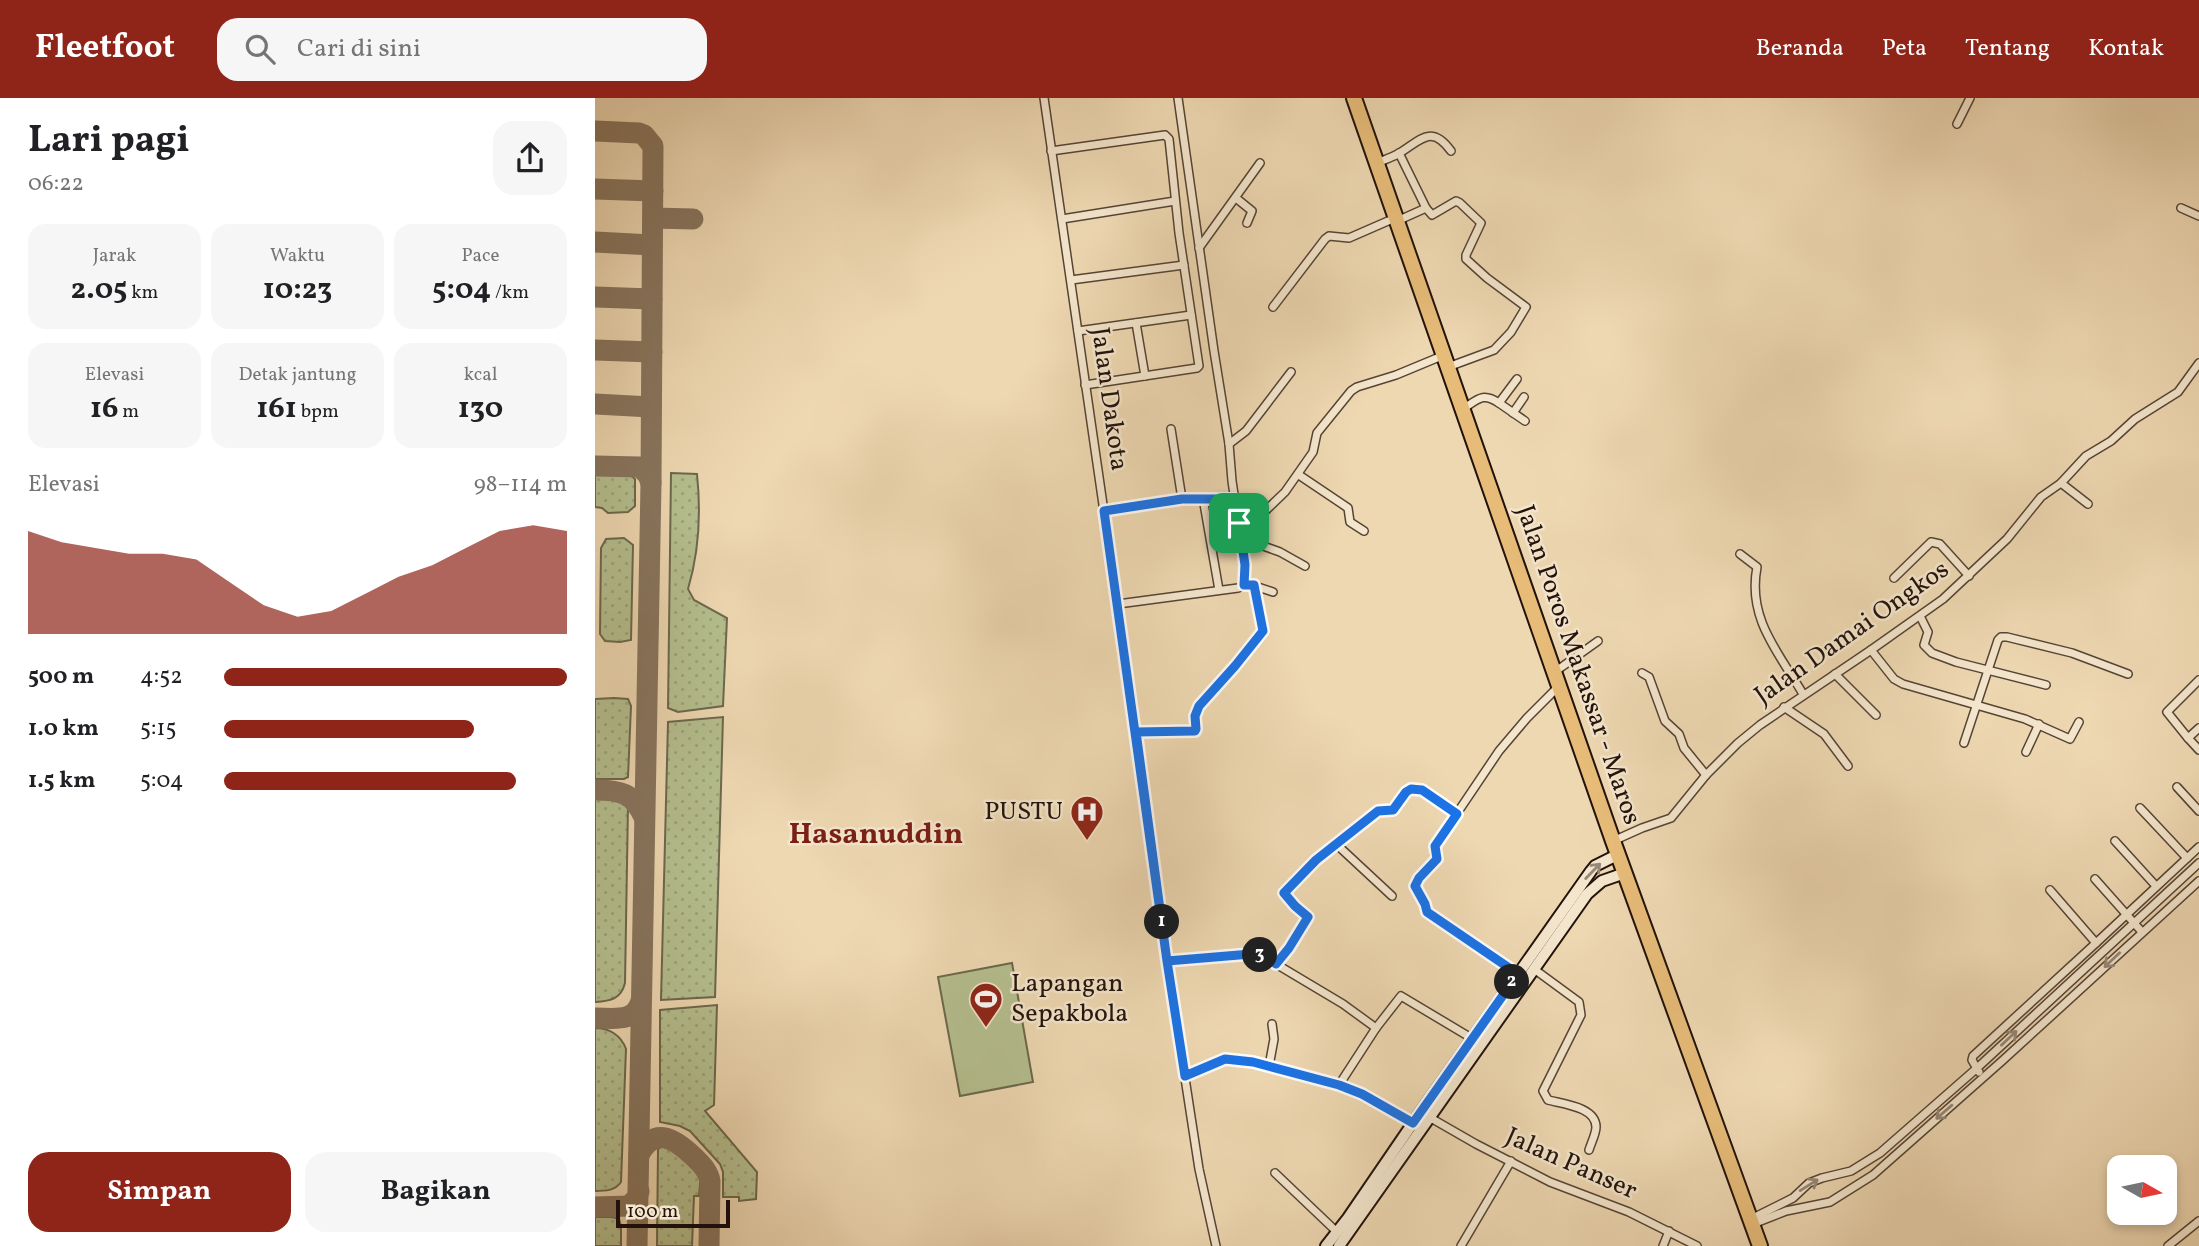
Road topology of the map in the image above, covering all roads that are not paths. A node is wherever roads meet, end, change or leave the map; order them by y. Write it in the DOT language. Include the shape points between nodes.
graph roads {
  1 [pos="1044,98"];
  2 [pos="1178,98"];
  3 [pos="1345,98"];
  4 [pos="1354,98"];
  5 [pos="1969,98"];
  6 [pos="1957,124"];
  7 [pos="1051,151"];
  8 [pos="1451,151"];
  9 [pos="1399,153"];
  10 [pos="1260,163"];
  11 [pos="1377,163"];
  12 [pos="1236,198"];
  13 [pos="1175,201"];
  14 [pos="1426,208"];
  15 [pos="2181,208"];
  16 [pos="2199,216"];
  17 [pos="1062,219"];
  18 [pos="1393,221"];
  19 [pos="1247,223"];
  20 [pos="1199,248"];
  21 [pos="1184,265"];
  22 [pos="1071,280"];
  23 [pos="1273,307"];
  24 [pos="1191,315"];
  25 [pos="1136,323"];
  26 [pos="1078,331"];
  27 [pos="1443,362"];
  28 [pos="2199,363"];
  29 [pos="1291,372"];
  30 [pos="1145,376"];
  31 [pos="1517,379"];
  32 [pos="1086,385"];
  33 [pos="1451,388"];
  34 [pos="1524,397"];
  35 [pos="1499,403"];
  36 [pos="1463,409"];
  37 [pos="1513,413"];
  38 [pos="1525,421"];
  39 [pos="1171,429"];
  40 [pos="1229,444"];
  41 [pos="1299,475"];
  42 [pos="2061,483"];
  43 [pos="1203,498"];
  44 [pos="1182,499"];
  45 [pos="1235,499"];
  46 [pos="2088,504"];
  47 [pos="1104,511"];
  48 [pos="1239,523"];
  49 [pos="1364,531"];
  50 [pos="1241,538"];
  51 [pos="1739,554"];
  52 [pos="1305,565"];
  53 [pos="1969,576"];
  54 [pos="1894,578"];
  55 [pos="1244,585"];
  56 [pos="1254,585"];
  57 [pos="1219,590"];
  58 [pos="1273,592"];
  59 [pos="1118,604"];
  60 [pos="1920,615"];
  61 [pos="1598,641"];
  62 [pos="1871,650"];
  63 [pos="1988,670"];
  64 [pos="1556,671"];
  65 [pos="1642,673"];
  66 [pos="1835,674"];
  67 [pos="2128,674"];
  68 [pos="2198,683"];
  69 [pos="2046,685"];
  70 [pos="1555,691"];
  71 [pos="1803,694"];
  72 [pos="1978,705"];
  73 [pos="1784,707"];
  74 [pos="1876,715"];
  75 [pos="2079,722"];
  76 [pos="2039,724"];
  77 [pos="2199,728"];
  78 [pos="1136,732"];
  79 [pos="2188,738"];
  80 [pos="1964,743"];
  81 [pos="2199,750"];
  82 [pos="2026,752"];
  83 [pos="1848,766"];
  84 [pos="1706,775"];
  85 [pos="2177,787"];
  86 [pos="2140,808"];
  87 [pos="2199,811"];
  88 [pos="1457,814"];
  89 [pos="2115,841"];
  90 [pos="1335,843"];
  91 [pos="2199,848"];
  92 [pos="1615,851"];
  93 [pos="2187,858"];
  94 [pos="2199,863"];
  95 [pos="1622,874"];
  96 [pos="2095,879"];
  97 [pos="2199,881"];
  98 [pos="2156,886"];
  99 [pos="2050,890"];
  100 [pos="1392,896"];
  101 [pos="2127,915"];
  102 [pos="1566,916"];
  103 [pos="2134,924"];
  104 [pos="2142,932"];
  105 [pos="2096,943"];
  106 [pos="1167,961"];
  107 [pos="1276,964"];
  108 [pos="1534,969"];
  109 [pos="1518,974"];
  110 [pos="2039,1010"];
  111 [pos="2047,1020"];
  112 [pos="1272,1024"];
  113 [pos="1376,1028"];
  114 [pos="1473,1039"];
  115 [pos="1269,1066"];
  116 [pos="1976,1069"];
  117 [pos="1185,1076"];
  118 [pos="1983,1077"];
  119 [pos="1339,1085"];
  120 [pos="1435,1100"];
  121 [pos="1429,1117"];
  122 [pos="1413,1123"];
  123 [pos="1590,1150"];
  124 [pos="1511,1161"];
  125 [pos="1275,1173"];
  126 [pos="1351,1221"];
  127 [pos="2199,1221"];
  128 [pos="1751,1222"];
  129 [pos="1669,1231"];
  130 [pos="1337,1232"];
  131 [pos="1216,1246"];
  132 [pos="1326,1246"];
  133 [pos="1339,1246"];
  134 [pos="1461,1246"];
  135 [pos="1663,1246"];
  136 [pos="1697,1246"];
  137 [pos="1751,1246"];
  138 [pos="1760,1246"];
  139 [pos="2168,1246"];
  1 -- 7 [label="street, Jalan Dakota"];
  2 -- 20 [label="street"];
  3 -- 18 [label="highway, Jalan Poros Makassar - Maros"];
  4 -- 11 [label="highway, Jalan Poros Makassar - Maros"];
  5 -- 6 [label="street"];
  7 -- 13 [label="street" via="1165,135"];
  7 -- 17 [label="street, Jalan Dakota"];
  8 -- 9 [label="street" via="1433,136 1421,138"];
  9 -- 11 [label="street"];
  9 -- 14 [label="street"];
  10 -- 12 [label="street"];
  11 -- 18 [label="highway, Jalan Poros Makassar - Maros"];
  12 -- 19 [label="street" via="1252,211"];
  12 -- 20 [label="street"];
  13 -- 17 [label="street"];
  13 -- 21 [label="street"];
  14 -- 18 [label="street"];
  14 -- 27 [label="street" via="1432,215 1456,201 1481,223 1466,259 1527,307 1510,335 1494,350"];
  15 -- 16 [label="street"];
  17 -- 22 [label="street, Jalan Dakota"];
  18 -- 23 [label="street" via="1349,238 1329,236"];
  18 -- 27 [label="highway, Jalan Poros Makassar - Maros"];
  20 -- 40 [label="street"];
  21 -- 22 [label="street"];
  21 -- 24 [label="street"];
  22 -- 26 [label="street, Jalan Dakota"];
  24 -- 25 [label="street"];
  24 -- 30 [label="street" via="1199,367"];
  25 -- 26 [label="street"];
  25 -- 30 [label="street"];
  26 -- 32 [label="street, Jalan Dakota"];
  27 -- 33 [label="highway, Jalan Poros Makassar - Maros"];
  27 -- 41 [label="street" via="1351,391 1317,433 1313,452"];
  28 -- 42 [label="street, Jalan Damai Ongkos" via="2178,392 2086,456"];
  29 -- 40 [label="street" via="1246,430"];
  30 -- 32 [label="street"];
  31 -- 35 [label="street"];
  32 -- 47 [label="street, Jalan Dakota"];
  33 -- 36 [label="highway, Jalan Poros Makassar - Maros"];
  33 -- 70 [label="highway, Jalan Poros Makassar - Maros"];
  34 -- 37 [label="street"];
  35 -- 36 [label="street" via="1484,397"];
  35 -- 37 [label="street"];
  36 -- 64 [label="highway, Jalan Poros Makassar - Maros"];
  37 -- 38 [label="street"];
  39 -- 44 [label="street"];
  40 -- 45 [label="street"];
  41 -- 48 [label="street" via="1268,510"];
  41 -- 49 [label="street" via="1348,508 1350,522"];
  42 -- 46 [label="street"];
  42 -- 53 [label="street, Jalan Damai Ongkos" via="2041,497"];
  43 -- 44 [label="street"];
  43 -- 45 [label="street"];
  43 -- 57 [label="street"];
  44 -- 47 [label="street"];
  45 -- 48 [label="street"];
  47 -- 59 [label="street, Jalan Dakota"];
  48 -- 50 [label="street"];
  50 -- 52 [label="street"];
  50 -- 55 [label="street"];
  51 -- 71 [label="street" via="1757,567 1755,594 1768,640"];
  53 -- 54 [label="street" via="1940,544 1931,542"];
  53 -- 60 [label="street, Jalan Damai Ongkos"];
  55 -- 56 [label="street"];
  55 -- 57 [label="street"];
  56 -- 58 [label="street"];
  56 -- 78 [label="street" via="1263,631 1199,706 1196,729"];
  57 -- 59 [label="street"];
  59 -- 78 [label="street, Jalan Dakota"];
  60 -- 62 [label="street, Jalan Damai Ongkos"];
  60 -- 63 [label="street" via="1928,632 1924,645 1932,653"];
  61 -- 64 [label="street"];
  62 -- 66 [label="street, Jalan Damai Ongkos"];
  62 -- 72 [label="street" via="1896,681"];
  63 -- 67 [label="street" via="1998,640 2004,636 2046,645"];
  63 -- 69 [label="street"];
  63 -- 72 [label="street"];
  64 -- 92 [label="highway, Jalan Poros Makassar - Maros"];
  65 -- 84 [label="street" via="1649,677 1665,721"];
  66 -- 71 [label="street, Jalan Damai Ongkos"];
  66 -- 74 [label="street"];
  68 -- 79 [label="street" via="2167,712"];
  70 -- 88 [label="street" via="1499,751"];
  70 -- 92 [label="highway, Jalan Poros Makassar - Maros"];
  71 -- 73 [label="street, Jalan Damai Ongkos"];
  72 -- 76 [label="street"];
  72 -- 80 [label="street"];
  73 -- 83 [label="street" via="1824,734"];
  73 -- 84 [label="street, Jalan Damai Ongkos"];
  75 -- 76 [label="street" via="2070,739"];
  76 -- 82 [label="street"];
  77 -- 79 [label="street"];
  78 -- 106 [label="street, Jalan Dakota"];
  79 -- 81 [label="street"];
  84 -- 92 [label="street, Jalan Damai Ongkos" via="1671,818 1635,831"];
  85 -- 87 [label="street"];
  86 -- 93 [label="street"];
  88 -- 90 [label="street" via="1422,790 1411,789 1393,810 1378,811"];
  88 -- 109 [label="street" via="1435,846 1437,859 1419,878 1416,891 1427,912"];
  89 -- 98 [label="street"];
  90 -- 100 [label="street"];
  90 -- 107 [label="street" via="1284,893 1308,917"];
  91 -- 93 [label="street"];
  92 -- 95 [label="highway, Jalan Poros Makassar - Maros"];
  102 -- 92 [label="street, one-way" via="1595,866"];
  93 -- 98 [label="street"];
  94 -- 103 [label="street"];
  95 -- 102 [label="street" via="1595,886"];
  95 -- 128 [label="highway, Jalan Poros Makassar - Maros"];
  95 -- 137 [label="highway, Jalan Poros Makassar - Maros"];
  96 -- 101 [label="street"];
  97 -- 104 [label="street"];
  98 -- 101 [label="street"];
  99 -- 105 [label="street"];
  101 -- 103 [label="street"];
  101 -- 105 [label="street"];
  102 -- 108 [label="street"];
  102 -- 109 [label="street"];
  103 -- 104 [label="street"];
  103 -- 110 [label="street"];
  104 -- 111 [label="street, one-way"];
  105 -- 116 [label="street" via="1973,1056"];
  106 -- 107 [label="street" via="1251,954 1269,957"];
  106 -- 117 [label="street, Jalan Dakota"];
  107 -- 113 [label="street"];
  108 -- 120 [label="street"];
  108 -- 123 [label="street" via="1580,1002 1581,1015 1543,1091 1548,1100 1589,1112 1596,1127"];
  109 -- 114 [label="street"];
  110 -- 111 [label="street"];
  116 -- 110 [label="street, one-way"];
  111 -- 118 [label="street"];
  112 -- 115 [label="street"];
  113 -- 114 [label="street" via="1401,996"];
  113 -- 119 [label="street"];
  114 -- 120 [label="street"];
  115 -- 117 [label="street" via="1225,1059"];
  115 -- 119 [label="street"];
  116 -- 118 [label="street"];
  128 -- 116 [label="street, one-way" via="1793,1198 1809,1183 1864,1164"];
  117 -- 131 [label="street, Jalan Dakota"];
  118 -- 128 [label="street, one-way" via="1854,1188 1830,1202"];
  119 -- 122 [label="street"];
  120 -- 121 [label="street"];
  120 -- 122 [label="street"];
  121 -- 124 [label="street, Jalan Panser"];
  121 -- 126 [label="street"];
  122 -- 126 [label="street"];
  124 -- 129 [label="street, Jalan Panser"];
  124 -- 134 [label="street"];
  125 -- 130 [label="street"];
  126 -- 130 [label="street"];
  126 -- 133 [label="street"];
  127 -- 139 [label="street"];
  128 -- 138 [label="highway, Jalan Poros Makassar - Maros"];
  129 -- 135 [label="street"];
  129 -- 136 [label="street, Jalan Panser"];
  130 -- 132 [label="street"];
}
